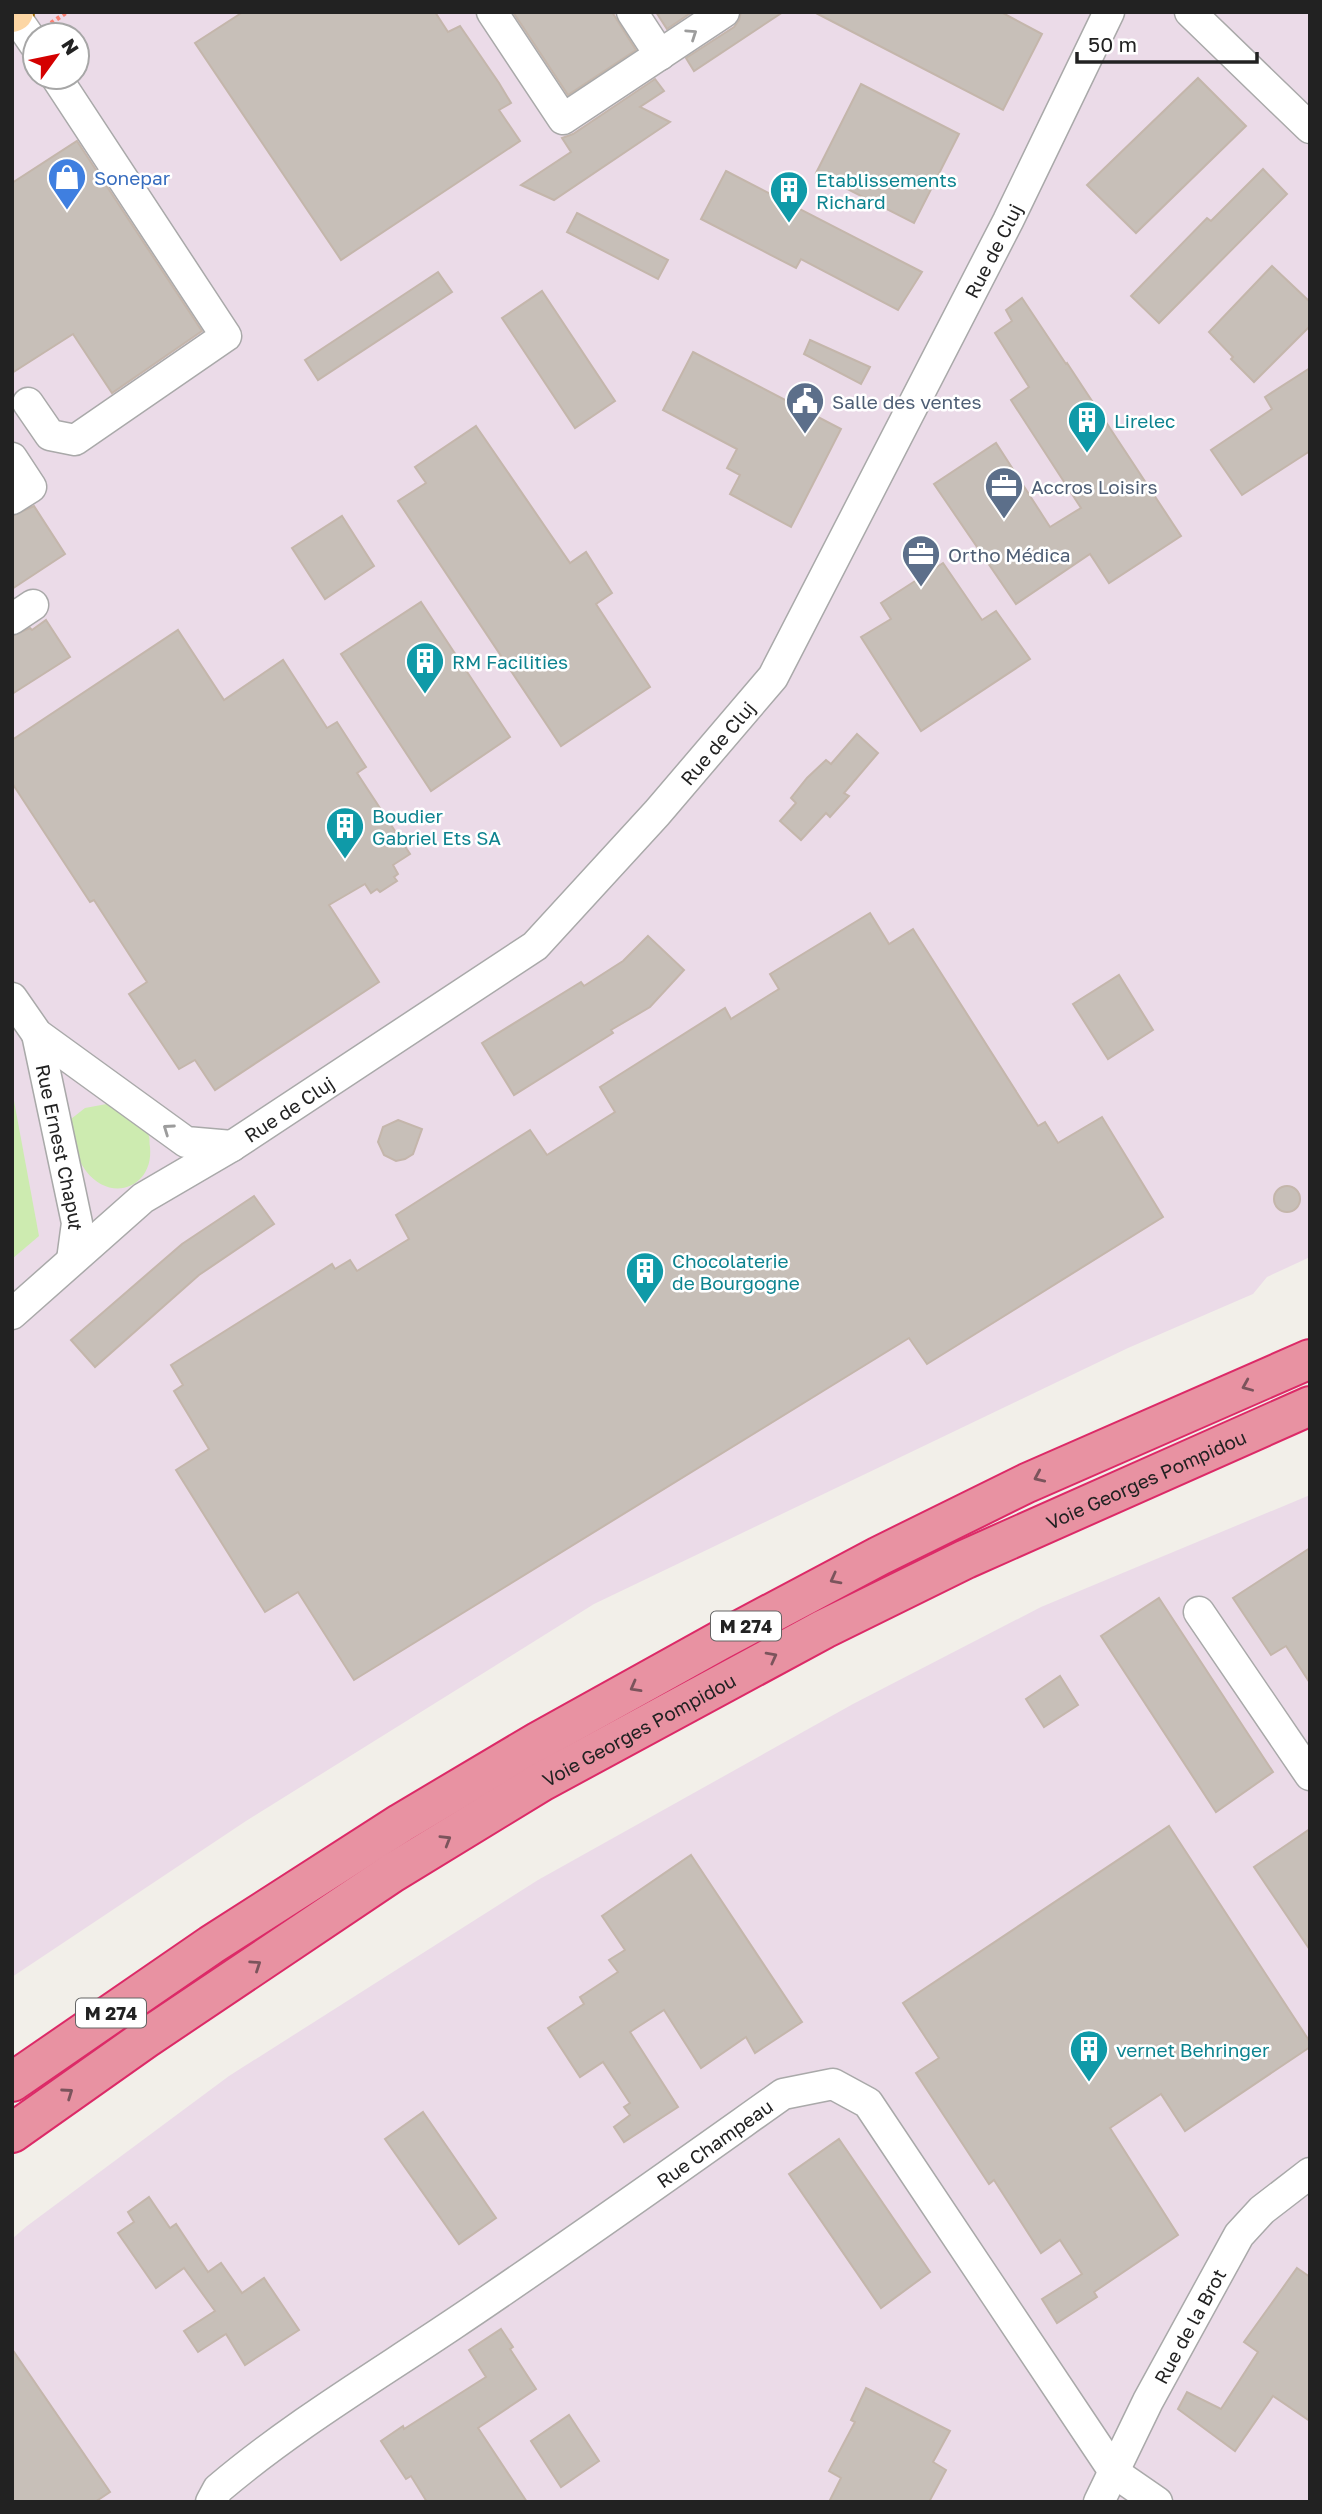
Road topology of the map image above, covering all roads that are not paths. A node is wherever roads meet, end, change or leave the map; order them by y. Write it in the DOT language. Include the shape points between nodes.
graph roads {
  1 [pos="492,12"];
  2 [pos="632,12"];
  3 [pos="724,12"];
  4 [pos="1109,12"];
  5 [pos="1190,12"];
  6 [pos="660,55"];
  7 [pos="65,91"];
  8 [pos="1310,128"];
  9 [pos="28,403"];
  10 [pos="12,458"];
  11 [pos="12,499"];
  12 [pos="12,998"];
  13 [pos="37,1034"];
  14 [pos="232,1146"];
  15 [pos="72,1260"];
  16 [pos="12,1314"];
  17 [pos="1310,1359"];
  18 [pos="1310,1406"];
  19 [pos="1310,1430"];
  20 [pos="1113,1493"];
  21 [pos="1199,1612"];
  22 [pos="1310,1775"];
  23 [pos="211,1945"];
  24 [pos="12,2058"];
  25 [pos="12,2082"];
  26 [pos="12,2133"];
  27 [pos="1310,2174"];
  28 [pos="1115,2473"];
  29 [pos="211,2502"];
  30 [pos="1099,2502"];
  31 [pos="1157,2502"];
  1 -- 6 [label="street" via="563,119"];
  2 -- 6 [label="street"];
  6 -- 3 [label="street, one-way"];
  4 -- 14 [label="street, Rue de Cluj" via="773,677 535,946"];
  5 -- 8 [label="street"];
  7 -- 9 [label="street" via="226,336 75,440 50,435"];
  10 -- 11 [label="street" via="32,486"];
  12 -- 13 [label="street, Rue Ernest Chaput"];
  14 -- 13 [label="street, Rue Ernest Chaput, one-way" via="186,1142"];
  13 -- 15 [label="street, Rue Ernest Chaput" via="77,1223"];
  14 -- 15 [label="street, Rue de Cluj" via="143,1198"];
  15 -- 16 [label="street, Rue de Cluj"];
  17 -- 23 [label="highway, Voie Georges Pompidou / M 274, one-way" via="1027,1483 756,1621 401,1823"];
  18 -- 20 [label="highway, Voie Georges Pompidou / M 274"];
  19 -- 20 [label="highway" via="1190,1477"];
  26 -- 20 [label="highway, Voie Georges Pompidou / M 274, one-way" via="392,1873 541,1782 824,1629"];
  21 -- 22 [label="street"];
  23 -- 24 [label="highway"];
  23 -- 25 [label="highway, Voie Georges Pompidou / M 274"];
  27 -- 28 [label="street, Rue de la Brot" via="1262,2210 1239,2235 1148,2401"];
  28 -- 29 [label="street, Rue Champeau" via="868,2103 833,2084 783,2094 527,2275 290,2431 218,2489"];
  28 -- 30 [label="street, Rue de la Brot"];
  28 -- 31 [label="street"];
}
